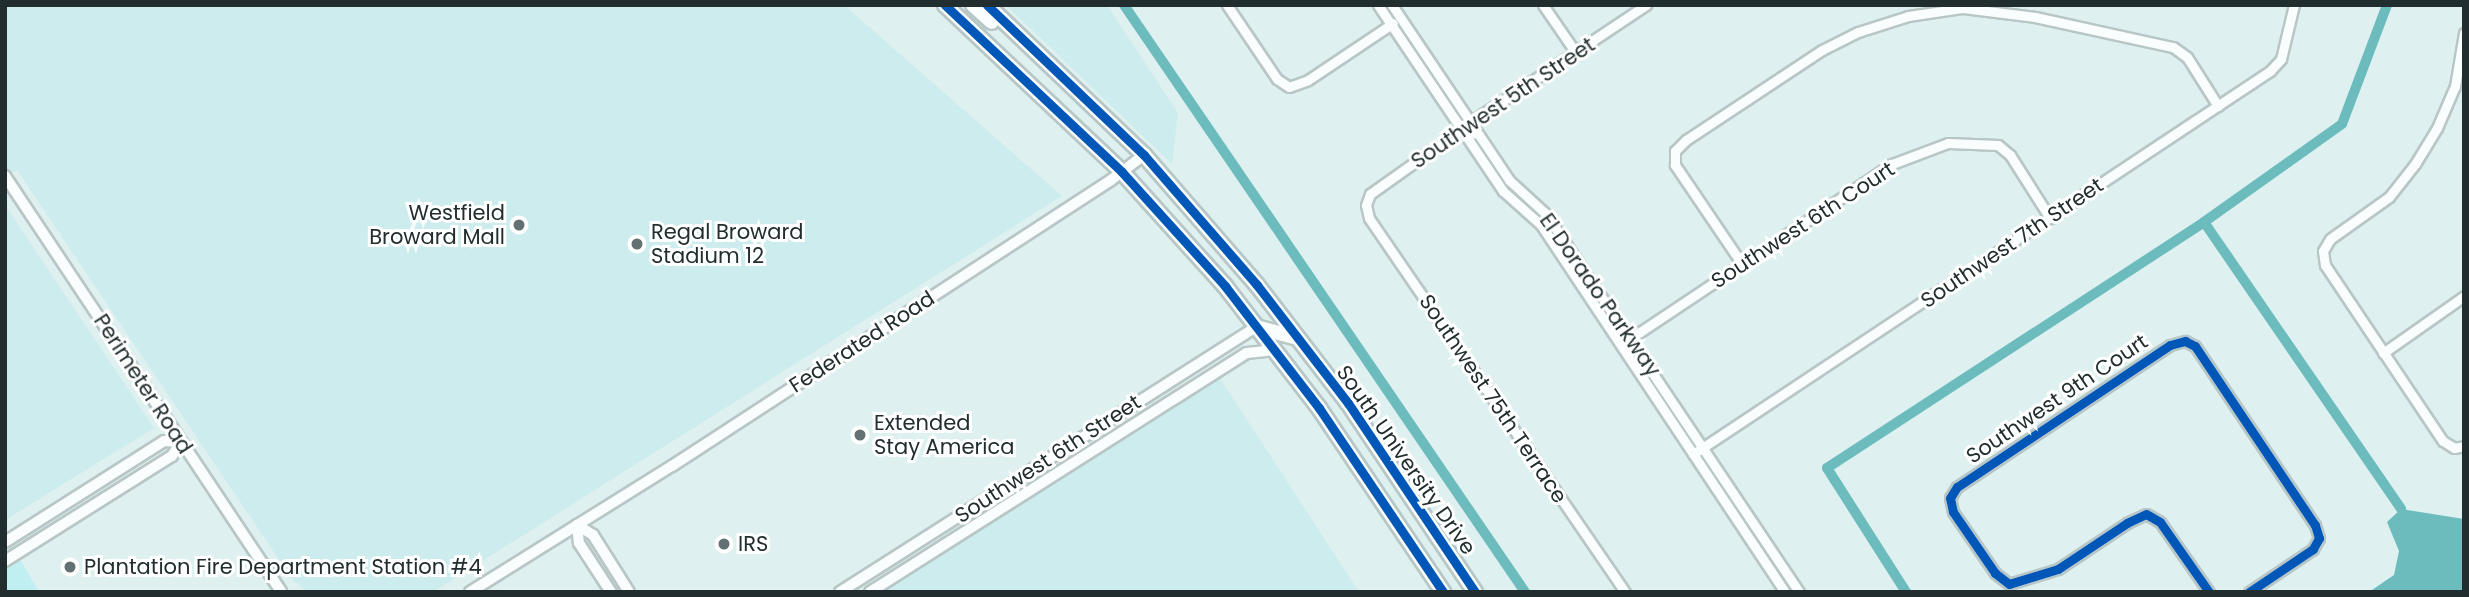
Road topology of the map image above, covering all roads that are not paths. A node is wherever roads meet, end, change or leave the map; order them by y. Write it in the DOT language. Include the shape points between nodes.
graph roads {
  1 [pos="945,5"];
  2 [pos="973,5"];
  3 [pos="987,5"];
  4 [pos="1227,5"];
  5 [pos="1378,5"];
  6 [pos="1392,5"];
  7 [pos="1544,5"];
  8 [pos="1646,5"];
  9 [pos="2038,5"];
  10 [pos="2294,5"];
  11 [pos="2035,17"];
  12 [pos="1401,18"];
  13 [pos="1391,24"];
  14 [pos="2464,33"];
  15 [pos="1036,52"];
  16 [pos="1576,52"];
  17 [pos="2459,87"];
  18 [pos="2218,106"];
  19 [pos="1472,121"];
  20 [pos="1461,130"];
  21 [pos="1144,155"];
  22 [pos="1122,172"];
  23 [pos="5,176"];
  24 [pos="1366,205"];
  25 [pos="2050,218"];
  26 [pos="1742,264"];
  27 [pos="2464,296"];
  28 [pos="1256,327"];
  29 [pos="1298,338"];
  30 [pos="1630,338"];
  31 [pos="1620,345"];
  32 [pos="1275,351"];
  33 [pos="2383,353"];
  34 [pos="181,442"];
  35 [pos="1703,447"];
  36 [pos="2459,447"];
  37 [pos="1693,454"];
  38 [pos="81,494"];
  39 [pos="85,511"];
  40 [pos="576,525"];
  41 [pos="5,542"];
  42 [pos="5,561"];
  43 [pos="281,592"];
  44 [pos="470,592"];
  45 [pos="611,592"];
  46 [pos="629,592"];
  47 [pos="840,592"];
  48 [pos="870,592"];
  49 [pos="1443,592"];
  50 [pos="1475,592"];
  51 [pos="1625,592"];
  52 [pos="1785,592"];
  53 [pos="1799,592"];
  54 [pos="2209,592"];
  55 [pos="2249,592"];
  1 -- 22 [label="main road, South University Drive"];
  2 -- 15 [label="main road" via="1018,46"];
  3 -- 15 [label="main road"];
  4 -- 13 [label="street" via="1277,79 1289,87 1308,80"];
  5 -- 13 [label="street, El Dorado Parkway"];
  6 -- 12 [label="street, El Dorado Parkway"];
  7 -- 16 [label="street"];
  8 -- 16 [label="street, Southwest 5th Street"];
  9 -- 11 [label="street"];
  10 -- 18 [label="street, Southwest 7th Street" via="2281,59"];
  11 -- 18 [label="street" via="2173,47 2187,57"];
  11 -- 26 [label="street" via="1963,8 1908,16 1858,32 1822,50 1686,140 1675,151 1675,165"];
  12 -- 13 [label="street"];
  12 -- 19 [label="street, El Dorado Parkway"];
  13 -- 20 [label="street, El Dorado Parkway"];
  14 -- 17 [label="street"];
  15 -- 21 [label="main road, South University Drive"];
  16 -- 19 [label="street, Southwest 5th Street"];
  17 -- 33 [label="street" via="2415,164 2389,197 2330,239 2323,251 2325,265"];
  18 -- 25 [label="street, Southwest 7th Street"];
  19 -- 20 [label="street, Southwest 5th Street"];
  19 -- 30 [label="street, El Dorado Parkway" via="1509,180 1546,214"];
  20 -- 24 [label="street, Southwest 5th Street" via="1370,194"];
  20 -- 31 [label="street, El Dorado Parkway" via="1503,191 1541,225"];
  21 -- 22 [label="street, Federated Road"];
  21 -- 29 [label="main road, South University Drive"];
  22 -- 28 [label="main road, South University Drive" via="1203,260"];
  22 -- 40 [label="street, Federated Road"];
  23 -- 34 [label="street, Perimeter Road"];
  24 -- 51 [label="street, Southwest 75th Terrace" via="1369,218"];
  25 -- 26 [label="street, Southwest 6th Court" via="2010,155 1998,145 1948,143 1892,164"];
  25 -- 35 [label="street, Southwest 7th Street"];
  26 -- 30 [label="street, Southwest 6th Court"];
  27 -- 33 [label="street"];
  28 -- 29 [label="main road"];
  28 -- 32 [label="main road, South University Drive"];
  28 -- 47 [label="street, Southwest 6th Street"];
  29 -- 50 [label="main road, South University Drive" via="1348,403"];
  30 -- 31 [label="street, Southwest 6th Court"];
  30 -- 35 [label="street, El Dorado Parkway"];
  31 -- 37 [label="street, El Dorado Parkway"];
  32 -- 48 [label="street, Southwest 6th Street" via="1247,353"];
  32 -- 49 [label="main road, South University Drive"];
  33 -- 36 [label="street" via="2443,441"];
  34 -- 38 [label="street" via="164,441"];
  34 -- 39 [label="street" via="172,456"];
  34 -- 43 [label="street, Perimeter Road"];
  35 -- 37 [label="street, Southwest 7th Street"];
  35 -- 53 [label="street, El Dorado Parkway"];
  37 -- 52 [label="street, El Dorado Parkway"];
  38 -- 39 [label="street"];
  38 -- 41 [label="street"];
  39 -- 42 [label="street"];
  40 -- 44 [label="street"];
  40 -- 45 [label="street" via="579,542"];
  40 -- 46 [label="street" via="593,535"];
  54 -- 55 [label="street, Southwest 9th Court" via="2161,522 2146,514 2058,569 2009,584 1995,573 1953,512 1951,498 1957,486 2170,345 2185,341 2195,346 2315,525 2319,538 2313,549"];
}
